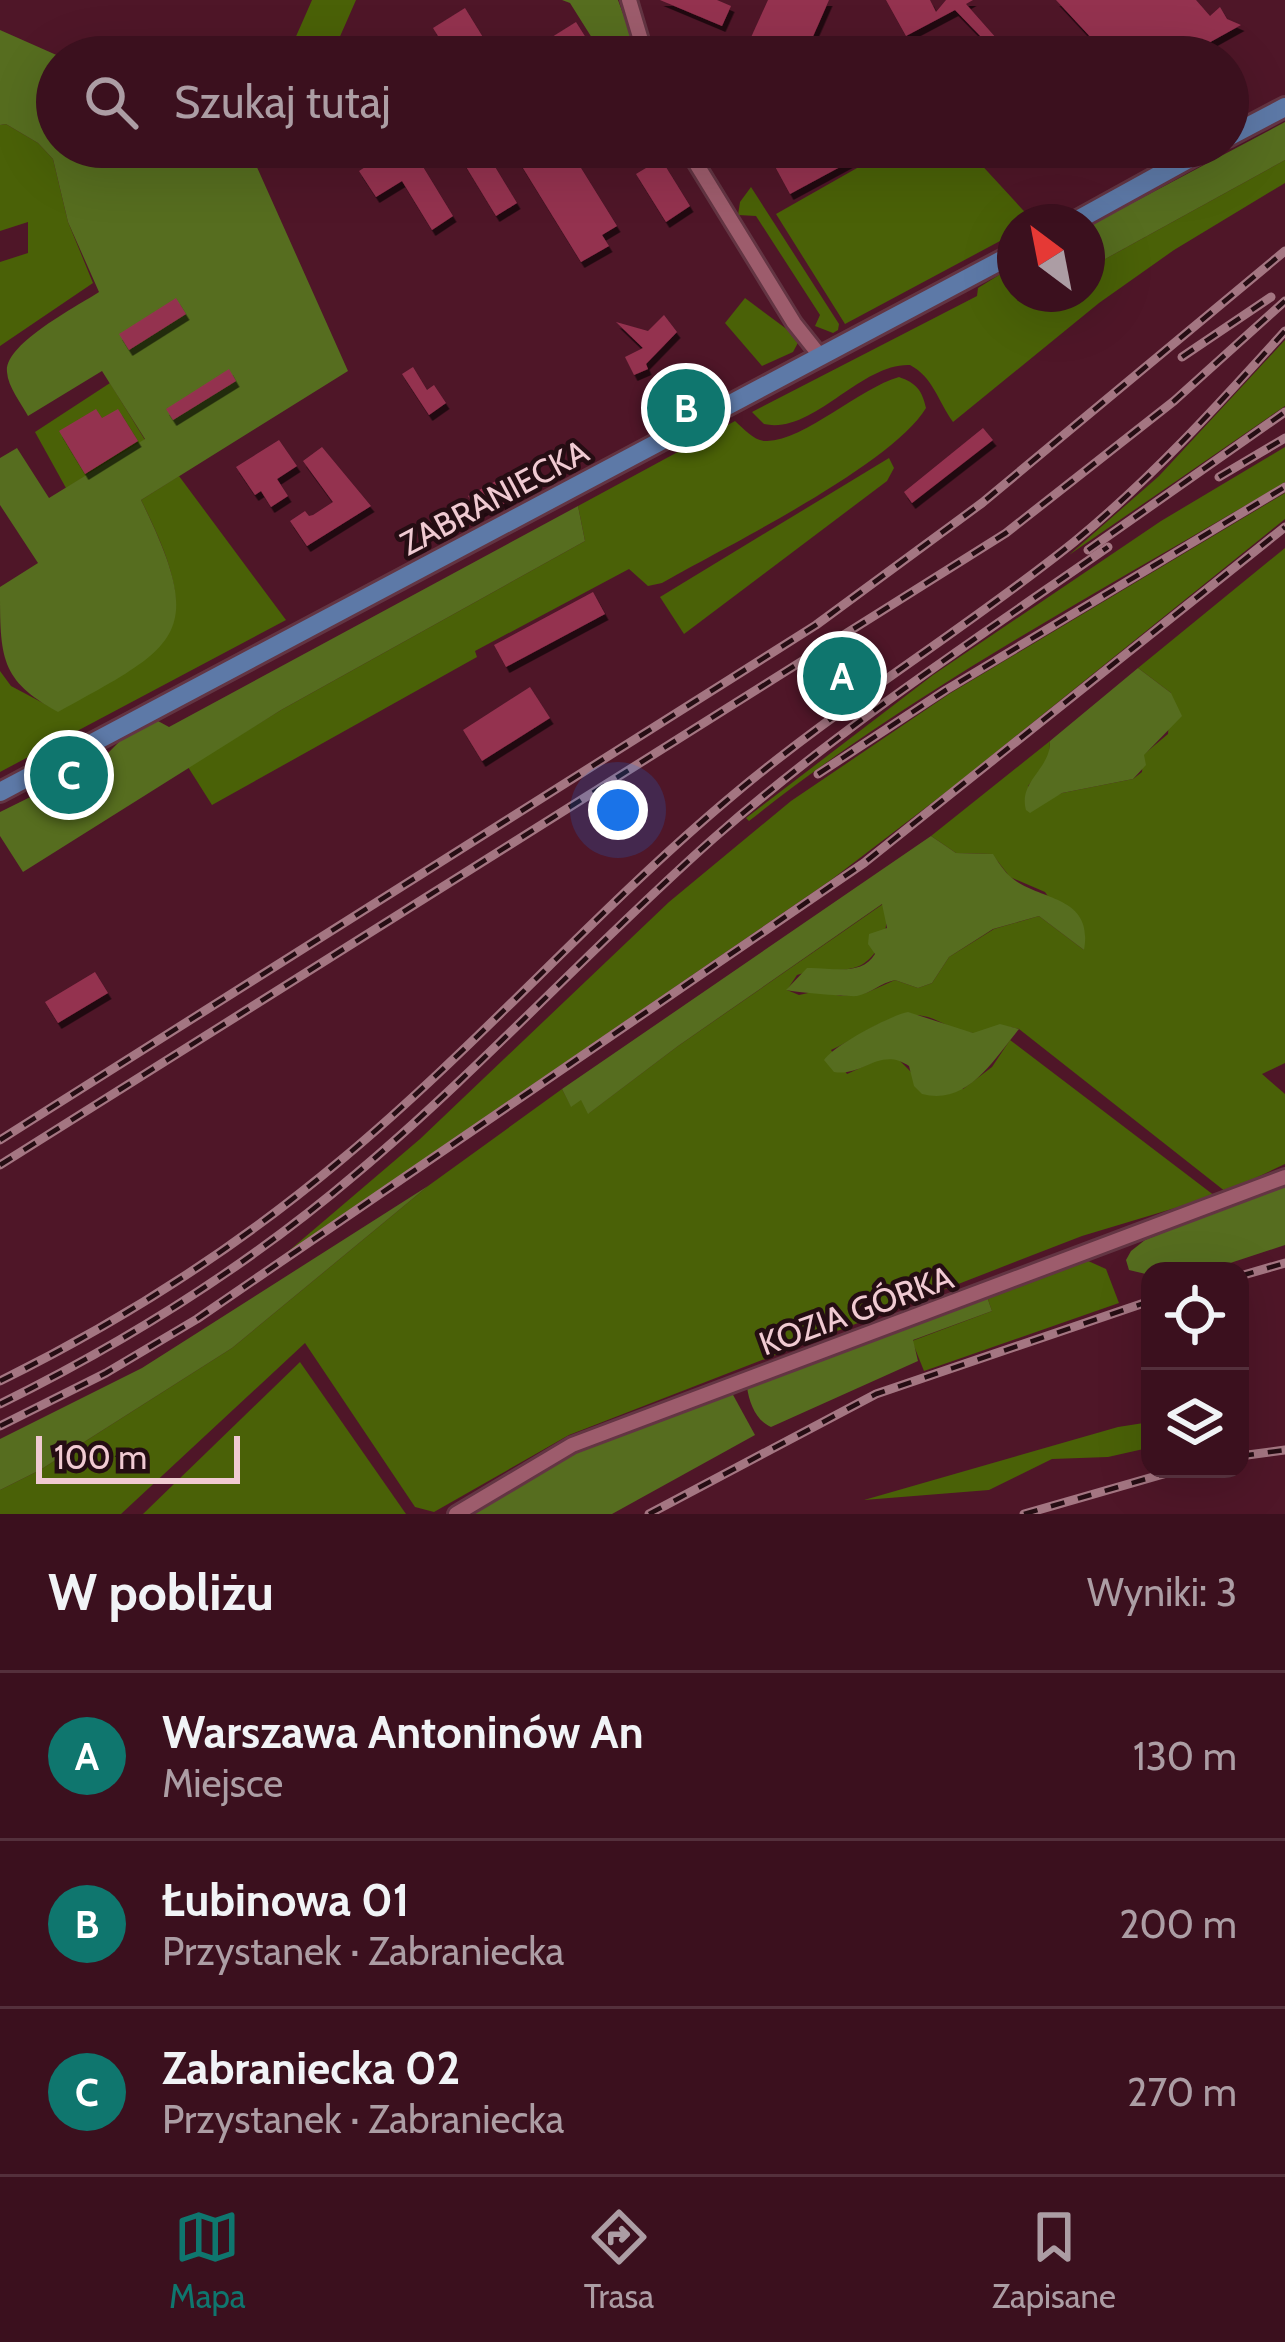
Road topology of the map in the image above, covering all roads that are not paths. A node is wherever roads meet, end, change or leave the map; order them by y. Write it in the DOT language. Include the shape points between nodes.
graph roads {
  1 [pos="629,0"];
  2 [pos="640,36"];
  3 [pos="1285,107"];
  4 [pos="1249,126"];
  5 [pos="699,168"];
  6 [pos="1172,168"];
  7 [pos="1105,205"];
  8 [pos="997,263"];
  9 [pos="821,356"];
  10 [pos="0,792"];
  11 [pos="1285,1177"];
  12 [pos="456,1514"];
  1 -- 2 [label="street"];
  3 -- 4 [label="main road"];
  5 -- 9 [label="street"];
  6 -- 7 [label="main road"];
  8 -- 9 [label="main road, ZABRANIECKA"];
  9 -- 10 [label="main road, ZABRANIECKA"];
  11 -- 12 [label="street, KOZIA GÓRKA" via="572,1445"];
}
